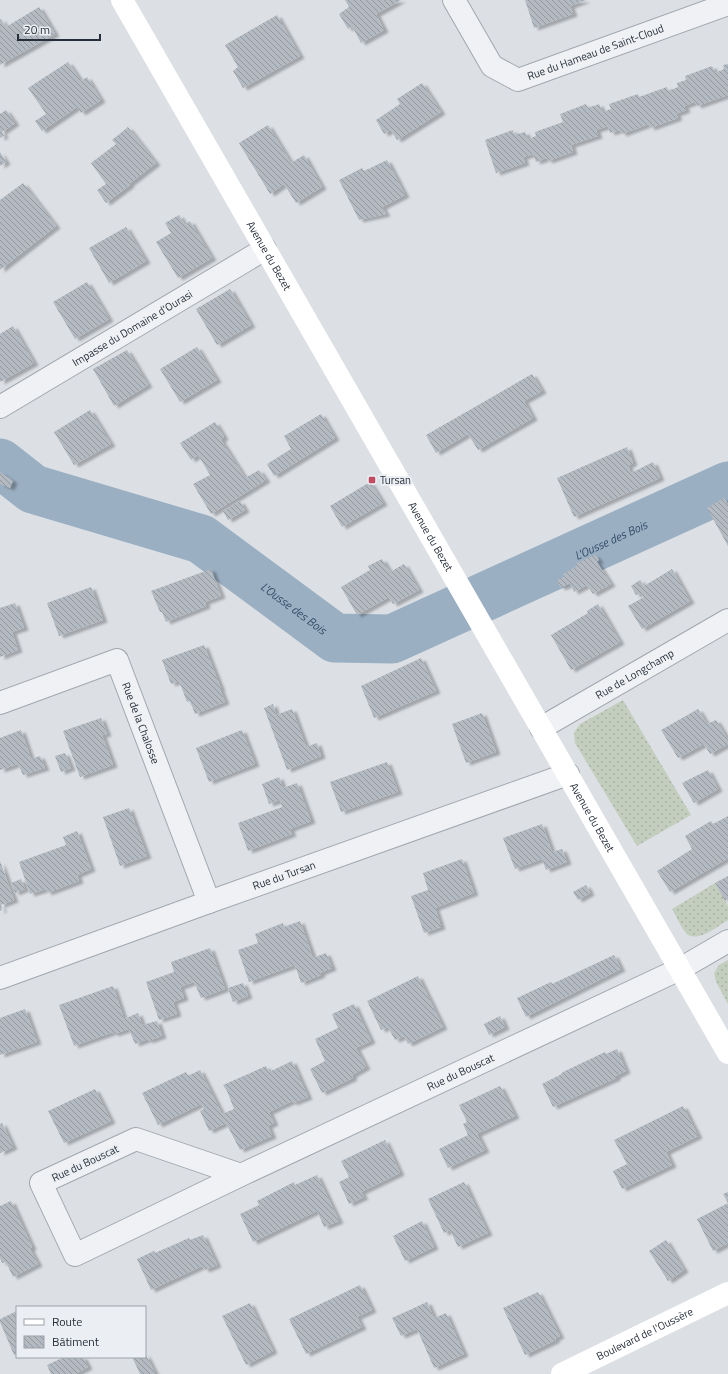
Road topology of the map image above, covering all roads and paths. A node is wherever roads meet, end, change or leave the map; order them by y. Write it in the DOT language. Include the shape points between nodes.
graph roads {
  1 [pos="122,0"];
  2 [pos="454,0"];
  3 [pos="728,4"];
  4 [pos="265,249"];
  5 [pos="0,407"];
  6 [pos="728,620"];
  7 [pos="0,703"];
  8 [pos="541,728"];
  9 [pos="568,774"];
  10 [pos="209,902"];
  11 [pos="728,941"];
  12 [pos="680,969"];
  13 [pos="0,978"];
  14 [pos="728,1053"];
  15 [pos="241,1175"];
  16 [pos="728,1293"];
  17 [pos="562,1374"];
  1 -- 4 [label="street, Avenue du Bezet"];
  2 -- 3 [label="street, Rue du Hameau de Saint-Cloud" via="492,66 518,80"];
  4 -- 5 [label="street, Impasse du Domaine d'Ourasi"];
  4 -- 8 [label="street, Avenue du Bezet"];
  6 -- 8 [label="street, Rue de Longchamp"];
  7 -- 10 [label="street, Rue de la Chalosse" via="117,660"];
  8 -- 9 [label="street, Avenue du Bezet"];
  9 -- 10 [label="street, Rue du Tursan"];
  9 -- 12 [label="street, Avenue du Bezet"];
  10 -- 13 [label="street, Rue du Tursan"];
  11 -- 12 [label="street, Rue du Bouscat"];
  12 -- 14 [label="street, Avenue du Bezet"];
  12 -- 15 [label="street, Rue du Bouscat"];
  15 -- 15 [label="street, Rue du Bouscat" via="75,1255 41,1183 136,1140"];
  16 -- 17 [label="street, Boulevard de l'Oussère"];
}
